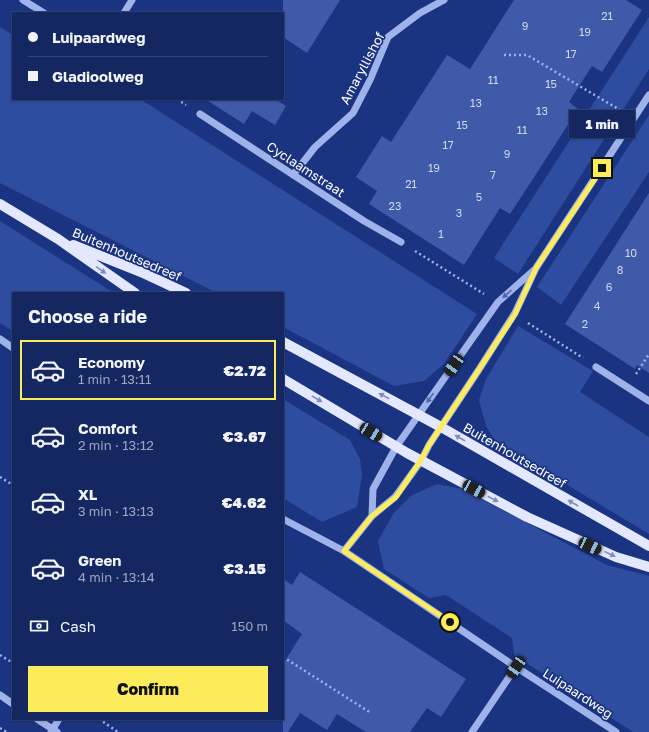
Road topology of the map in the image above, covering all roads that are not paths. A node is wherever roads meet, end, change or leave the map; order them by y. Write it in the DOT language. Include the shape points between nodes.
graph roads {
  1 [pos="23,0"];
  2 [pos="132,0"];
  3 [pos="444,0"];
  4 [pos="42,12"];
  5 [pos="125,12"];
  6 [pos="649,94"];
  7 [pos="200,114"];
  8 [pos="293,175"];
  9 [pos="0,204"];
  10 [pos="58,239"];
  11 [pos="401,242"];
  12 [pos="536,268"];
  13 [pos="134,292"];
  14 [pos="184,292"];
  15 [pos="0,339"];
  16 [pos="284,343"];
  17 [pos="12,347"];
  18 [pos="596,368"];
  19 [pos="284,380"];
  20 [pos="649,401"];
  21 [pos="418,415"];
  22 [pos="441,427"];
  23 [pos="396,446"];
  24 [pos="421,460"];
  25 [pos="372,516"];
  26 [pos="284,520"];
  27 [pos="649,546"];
  28 [pos="344,551"];
  29 [pos="649,567"];
  30 [pos="516,667"];
  31 [pos="0,695"];
  32 [pos="12,703"];
  33 [pos="38,720"];
  34 [pos="59,720"];
  35 [pos="54,731"];
  36 [pos="472,732"];
  37 [pos="616,732"];
  1 -- 4 [label="street"];
  2 -- 5 [label="street"];
  3 -- 8 [label="street, Amaryllishof" via="420,13 388,37 353,112 315,147"];
  6 -- 12 [label="street"];
  7 -- 8 [label="street, Cyclaamstraat"];
  8 -- 11 [label="street, Cyclaamstraat"];
  9 -- 10 [label="main road, Buitenhoutsedreef"];
  10 -- 13 [label="main road, Buitenhoutsedreef, one-way"];
  10 -- 14 [label="main road, Buitenhoutsedreef"];
  12 -- 21 [label="street, one-way" via="498,302"];
  12 -- 22 [label="street" via="515,314"];
  15 -- 17 [label="street"];
  21 -- 16 [label="main road, Buitenhoutsedreef, one-way"];
  18 -- 20 [label="street"];
  19 -- 23 [label="main road, one-way"];
  21 -- 22 [label="main road, Buitenhoutsedreef"];
  21 -- 23 [label="street"];
  22 -- 24 [label="street"];
  27 -- 22 [label="main road, Buitenhoutsedreef, one-way"];
  23 -- 24 [label="main road"];
  23 -- 25 [label="street" via="373,489"];
  24 -- 25 [label="street" via="396,497"];
  24 -- 29 [label="main road, one-way" via="527,517 616,557"];
  25 -- 28 [label="street"];
  26 -- 28 [label="street, Luipaardweg"];
  28 -- 30 [label="street, Luipaardweg"];
  30 -- 36 [label="street"];
  30 -- 37 [label="street, Luipaardweg"];
  31 -- 32 [label="street"];
  33 -- 35 [label="street"];
  34 -- 35 [label="street"];
}
